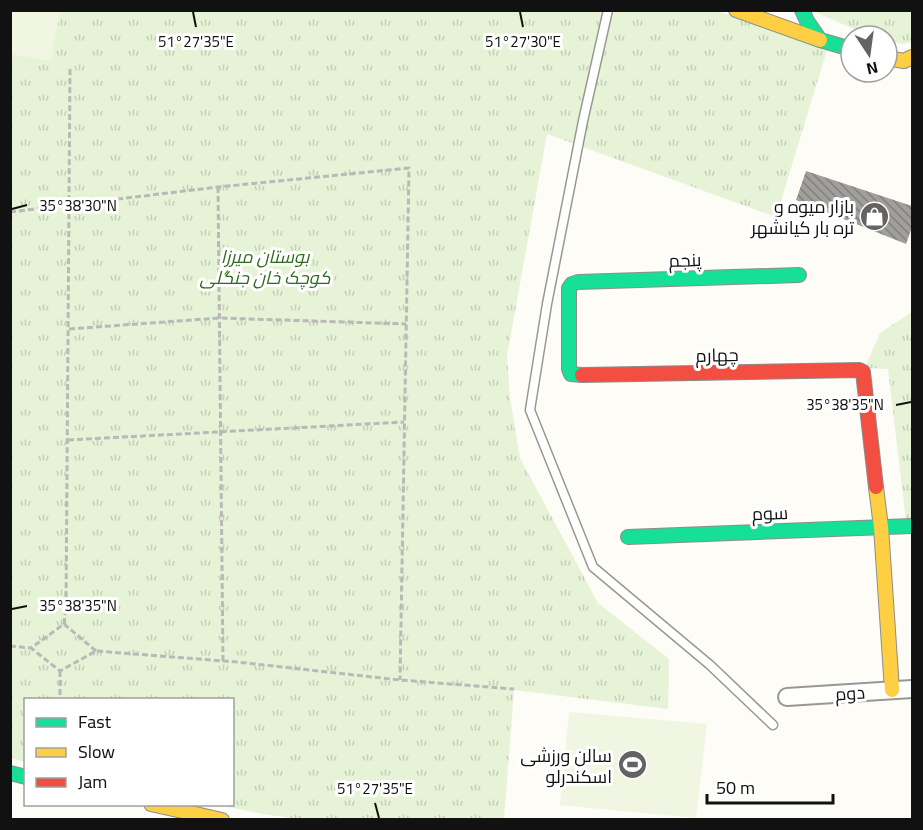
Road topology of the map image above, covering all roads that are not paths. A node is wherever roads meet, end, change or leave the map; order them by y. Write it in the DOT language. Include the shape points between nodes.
graph roads {
  1 [pos="608,10"];
  2 [pos="736,10"];
  3 [pos="802,10"];
  4 [pos="820,39"];
  5 [pos="839,45"];
  6 [pos="799,274"];
  7 [pos="571,374"];
  8 [pos="912,526"];
  9 [pos="881,527"];
  10 [pos="628,537"];
  11 [pos="912,689"];
  12 [pos="892,690"];
  13 [pos="787,697"];
  14 [pos="773,725"];
  15 [pos="160,806"];
  16 [pos="222,819"];
  1 -- 14 [label="lane" via="549,292 530,410 593,567 710,665"];
  2 -- 4 [label="main road"];
  3 -- 4 [label="main road"];
  4 -- 5 [label="main road"];
  6 -- 7 [label="main road, پنجم" via="572,284"];
  7 -- 9 [label="main road, چهارم" via="859,370 863,372"];
  8 -- 9 [label="main road, سوم"];
  9 -- 10 [label="main road, سوم"];
  9 -- 12 [label="main road"];
  11 -- 12 [label="street, دوم"];
  12 -- 13 [label="street, دوم"];
  15 -- 16 [label="main road"];
}
